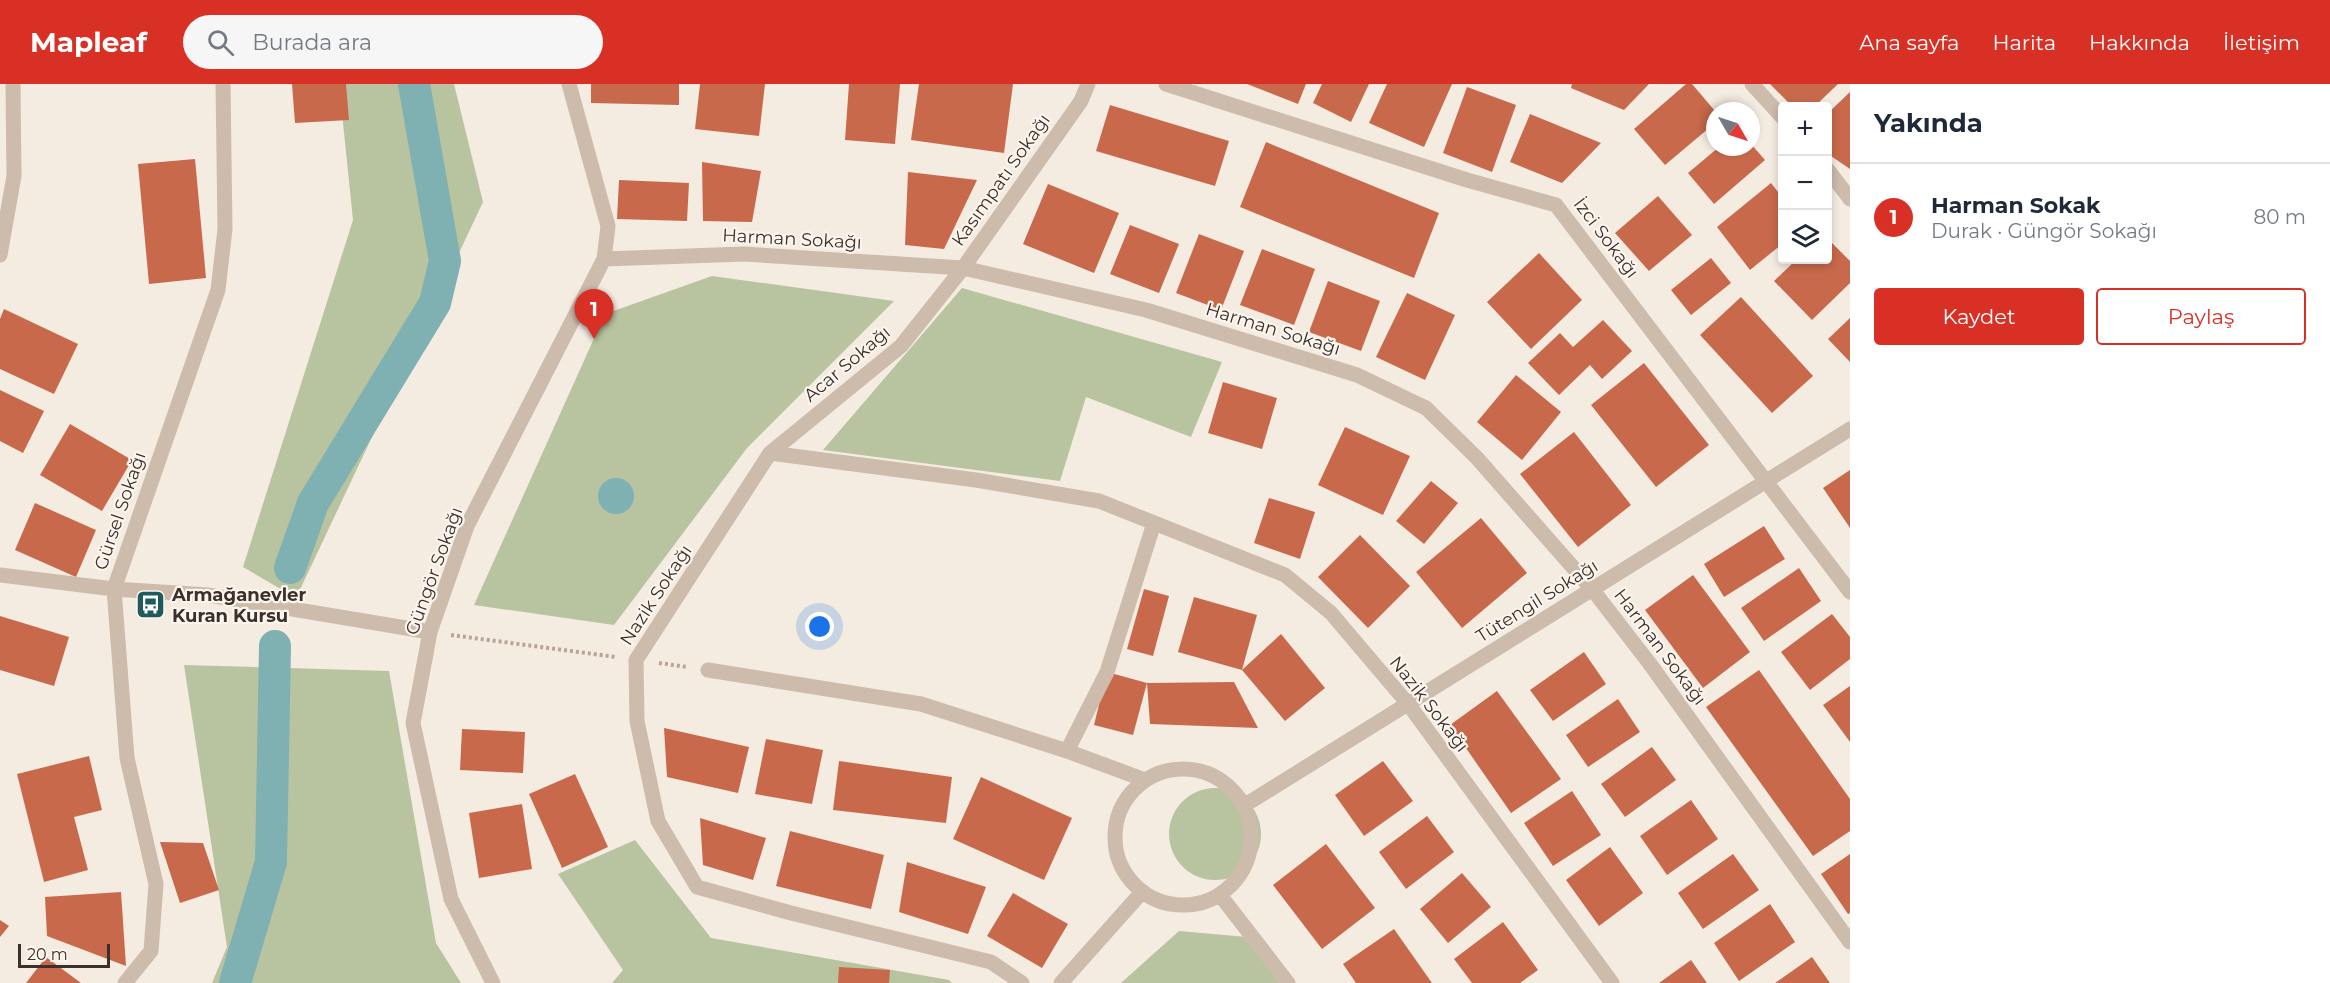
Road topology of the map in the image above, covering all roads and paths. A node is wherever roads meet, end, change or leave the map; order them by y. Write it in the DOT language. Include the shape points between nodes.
graph roads {
  1 [pos="13,84"];
  2 [pos="223,84"];
  3 [pos="569,84"];
  4 [pos="1088,84"];
  5 [pos="1166,84"];
  6 [pos="1752,84"];
  7 [pos="1778,113"];
  8 [pos="1832,177"];
  9 [pos="1850,199"];
  10 [pos="0,255"];
  11 [pos="604,259"];
  12 [pos="963,268"];
  13 [pos="1850,429"];
  14 [pos="770,453"];
  15 [pos="1767,482"];
  16 [pos="1154,523"];
  17 [pos="0,575"];
  18 [pos="114,589"];
  19 [pos="1592,589"];
  20 [pos="1850,592"];
  21 [pos="430,632"];
  22 [pos="636,660"];
  23 [pos="708,670"];
  24 [pos="1409,705"];
  25 [pos="1067,751"];
  26 [pos="1146,780"];
  27 [pos="1245,805"];
  28 [pos="1142,892"];
  29 [pos="1220,895"];
  30 [pos="1850,942"];
  31 [pos="125,983"];
  32 [pos="493,983"];
  33 [pos="1022,983"];
  34 [pos="1061,983"];
  35 [pos="1288,983"];
  36 [pos="1612,983"];
  1 -- 10 [label="street" via="14,176"];
  2 -- 18 [label="street, Gürsel Sokağı" via="225,229 218,290"];
  3 -- 11 [label="street" via="609,226"];
  4 -- 12 [label="street, Kasımpatı Sokağı" via="1081,101"];
  5 -- 15 [label="street, İzci Sokağı" via="1557,205"];
  6 -- 7 [label="street"];
  8 -- 9 [label="street"];
  11 -- 12 [label="street, Harman Sokağı" via="744,254"];
  11 -- 21 [label="street, Güngör Sokağı" via="467,526"];
  12 -- 14 [label="street, Acar Sokağı" via="901,346"];
  12 -- 19 [label="street, Harman Sokağı" via="1146,310 1357,375 1426,408 1477,458"];
  13 -- 15 [label="street, Tütengil Sokağı"];
  14 -- 16 [label="street, Nazik Sokağı" via="976,480 1099,501"];
  14 -- 22 [label="street, Nazik Sokağı"];
  15 -- 19 [label="street, Tütengil Sokağı"];
  15 -- 20 [label="street, İzci Sokağı"];
  16 -- 24 [label="street, Nazik Sokağı" via="1285,575 1331,613"];
  16 -- 25 [label="street" via="1107,672"];
  17 -- 18 [label="street"];
  18 -- 21 [label="street" via="208,595"];
  18 -- 31 [label="street, Gürsel Sokağı" via="127,758 156,884 151,951"];
  19 -- 24 [label="street, Tütengil Sokağı"];
  19 -- 30 [label="street, Harman Sokağı"];
  21 -- 22 [label="path"];
  21 -- 32 [label="street, Güngör Sokağı" via="413,723 451,899"];
  22 -- 23 [label="path"];
  22 -- 33 [label="street, Nazik Sokağı" via="637,721 658,821 697,887 991,962"];
  23 -- 25 [label="street" via="921,704"];
  24 -- 27 [label="street, Tütengil Sokağı"];
  24 -- 36 [label="street, Nazik Sokağı"];
  25 -- 26 [label="street"];
  26 -- 27 [label="street" via="1162,771 1186,768 1210,773 1230,786"];
  26 -- 28 [label="street" via="1128,796 1117,818 1114,841 1120,865"];
  27 -- 29 [label="street" via="1252,834 1249,858 1238,879"];
  28 -- 29 [label="street" via="1163,903 1186,906"];
  28 -- 34 [label="street"];
  29 -- 35 [label="street"];
}
